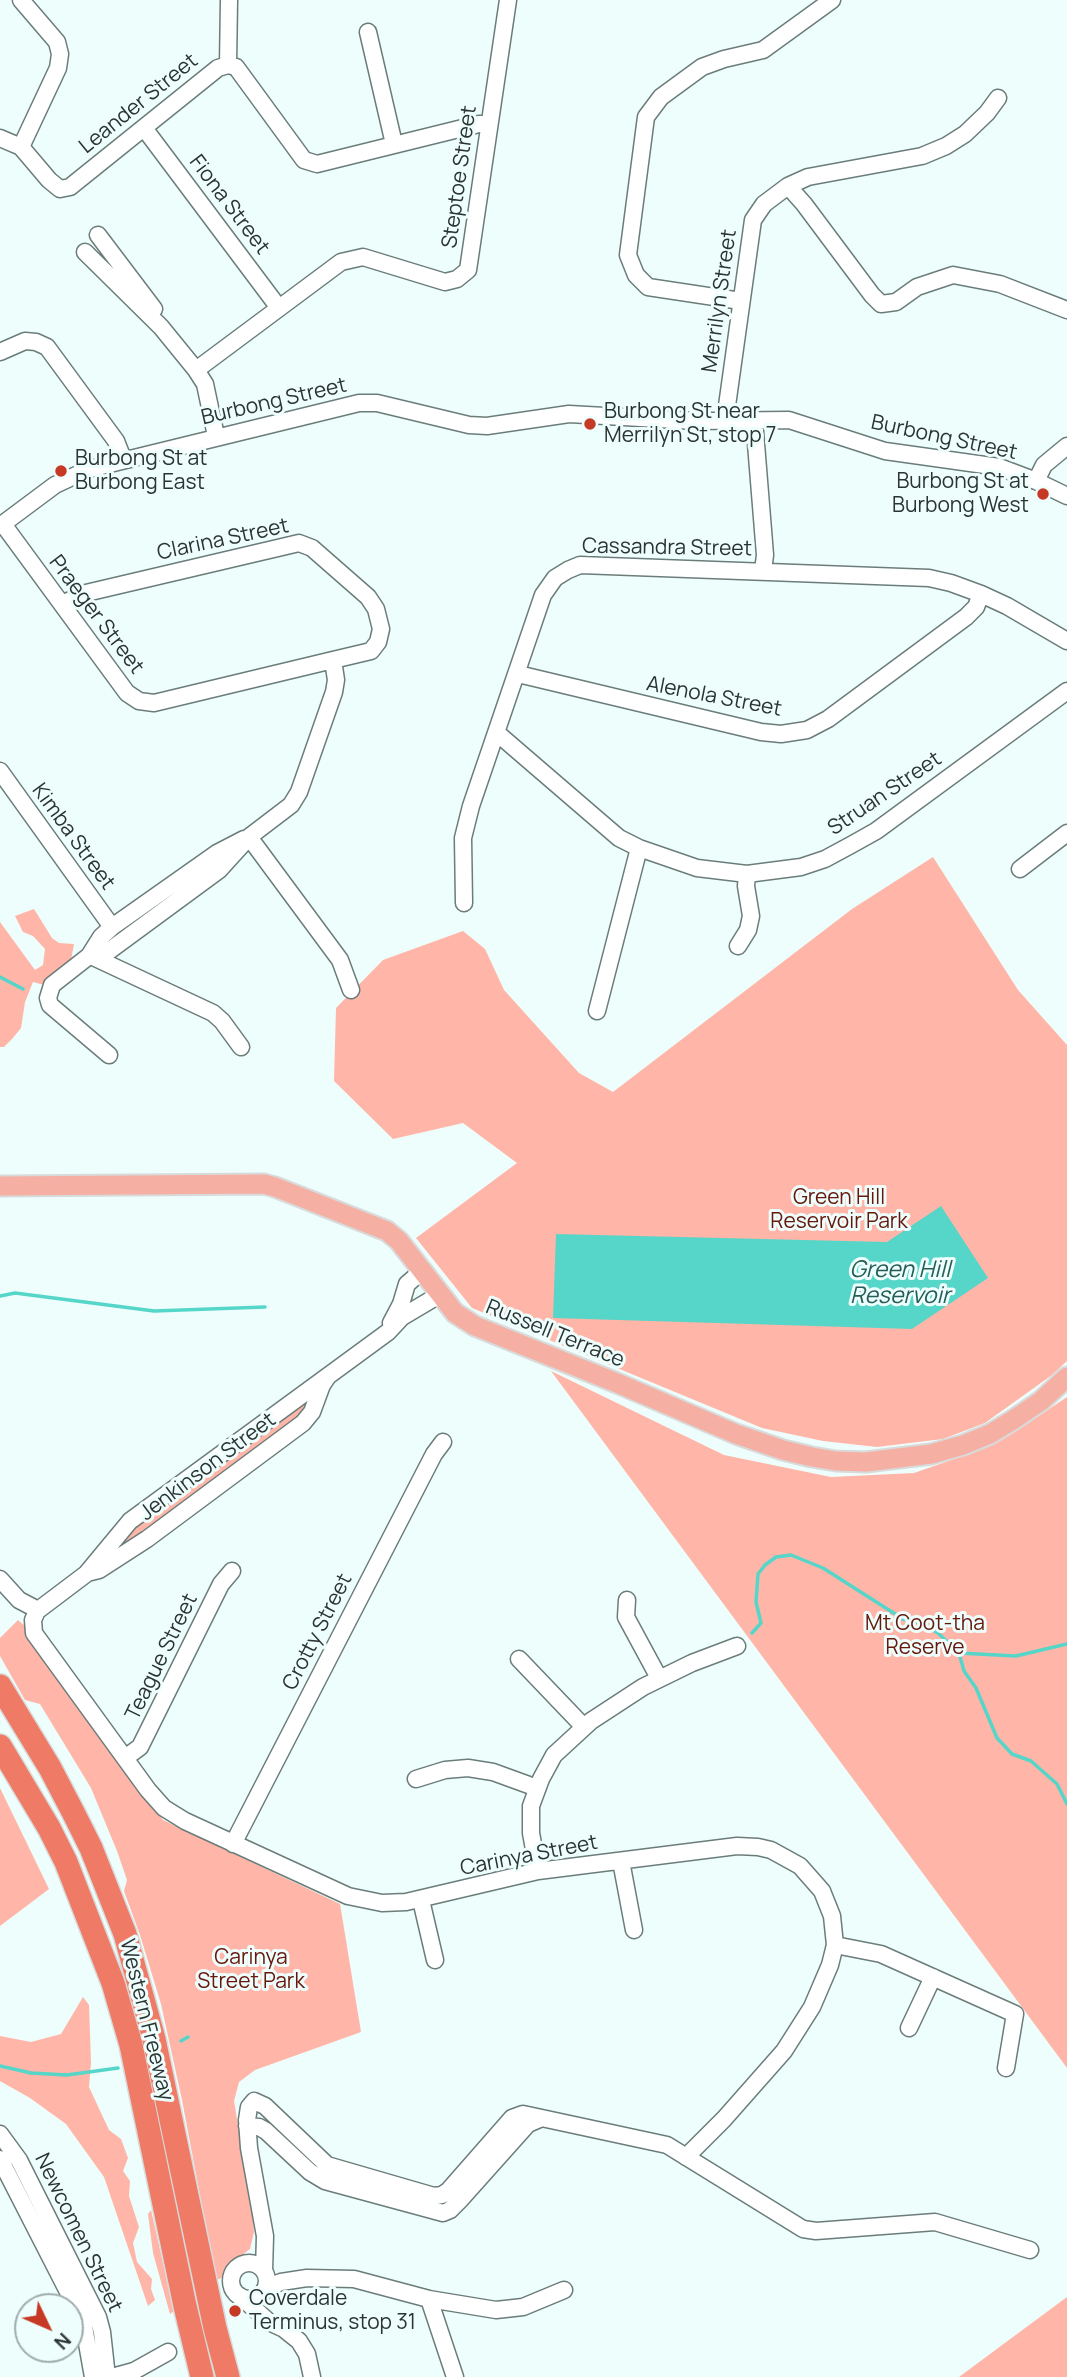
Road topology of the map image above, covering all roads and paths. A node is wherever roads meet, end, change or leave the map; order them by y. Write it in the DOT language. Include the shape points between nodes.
graph roads {
  1 [pos="21,0"];
  2 [pos="229,0"];
  3 [pos="508,0"];
  4 [pos="832,0"];
  5 [pos="368,32"];
  6 [pos="228,65"];
  7 [pos="998,98"];
  8 [pos="489,124"];
  9 [pos="144,128"];
  10 [pos="0,138"];
  11 [pos="394,144"];
  12 [pos="21,147"];
  13 [pos="788,186"];
  14 [pos="98,235"];
  15 [pos="85,252"];
  16 [pos="741,301"];
  17 [pos="279,308"];
  18 [pos="1067,310"];
  19 [pos="169,335"];
  20 [pos="0,352"];
  21 [pos="196,370"];
  22 [pos="754,419"];
  23 [pos="725,420"];
  24 [pos="216,436"];
  25 [pos="1067,446"];
  26 [pos="123,459"];
  27 [pos="1036,481"];
  28 [pos="1067,496"];
  29 [pos="1,525"];
  30 [pos="763,571"];
  31 [pos="981,594"];
  32 [pos="62,604"];
  33 [pos="1067,641"];
  34 [pos="333,660"];
  35 [pos="518,674"];
  36 [pos="1067,691"];
  37 [pos="497,733"];
  38 [pos="0,771"];
  39 [pos="1067,833"];
  40 [pos="249,837"];
  41 [pos="639,848"];
  42 [pos="1020,869"];
  43 [pos="747,874"];
  44 [pos="464,903"];
  45 [pos="112,927"];
  46 [pos="738,946"];
  47 [pos="94,957"];
  48 [pos="351,989"];
  49 [pos="597,1011"];
  50 [pos="241,1048"];
  51 [pos="109,1055"];
  52 [pos="0,1186"];
  53 [pos="422,1271"];
  54 [pos="439,1294"];
  55 [pos="376,1340"];
  56 [pos="332,1372"];
  57 [pos="1067,1377"];
  58 [pos="443,1442"];
  59 [pos="232,1571"];
  60 [pos="86,1574"];
  61 [pos="4,1585"];
  62 [pos="626,1601"];
  63 [pos="36,1614"];
  64 [pos="737,1646"];
  65 [pos="519,1659"];
  66 [pos="659,1678"];
  67 [pos="0,1686"];
  68 [pos="584,1727"];
  69 [pos="0,1746"];
  70 [pos="125,1758"];
  71 [pos="416,1779"];
  72 [pos="537,1788"];
  73 [pos="233,1844"];
  74 [pos="621,1861"];
  75 [pos="538,1871"];
  76 [pos="421,1900"];
  77 [pos="634,1930"];
  78 [pos="835,1945"];
  79 [pos="435,1961"];
  80 [pos="933,1977"];
  81 [pos="909,2028"];
  82 [pos="1006,2068"];
  83 [pos="542,2118"];
  84 [pos="247,2126"];
  85 [pos="0,2134"];
  86 [pos="5,2157"];
  87 [pos="686,2157"];
  88 [pos="261,2222"];
  89 [pos="1030,2250"];
  90 [pos="240,2266"];
  91 [pos="265,2280"];
  92 [pos="564,2290"];
  93 [pos="240,2296"];
  94 [pos="429,2300"];
  95 [pos="284,2329"];
  96 [pos="168,2352"];
  97 [pos="93,2377"];
  98 [pos="109,2377"];
  99 [pos="202,2377"];
  100 [pos="228,2377"];
  101 [pos="312,2377"];
  102 [pos="455,2377"];
  1 -- 12 [label="street" via="57,42 60,54 58,68"];
  2 -- 6 [label="street"];
  3 -- 8 [label="street, Steptoe Street"];
  4 -- 16 [label="street" via="763,50 702,67 661,97 646,117 628,255 636,275 648,287"];
  5 -- 11 [label="street"];
  6 -- 9 [label="street, Leander Street" via="218,68"];
  6 -- 11 [label="street, Leander Street" via="236,67 304,160 317,163"];
  7 -- 13 [label="street, Merrilyn Street" via="965,134 946,146 922,156 808,177"];
  8 -- 11 [label="street, Leander Street"];
  8 -- 17 [label="street, Steptoe Street" via="468,270 445,282 363,257 341,262"];
  9 -- 12 [label="street, Leander Street" via="69,187 60,189"];
  9 -- 17 [label="street, Fiona Street"];
  10 -- 12 [label="street"];
  13 -- 16 [label="street, Merrilyn Street" via="764,204 753,220"];
  13 -- 18 [label="street" via="881,304 896,302 917,288 953,275 1000,284"];
  14 -- 19 [label="street"];
  15 -- 19 [label="street"];
  16 -- 23 [label="street, Merrilyn Street"];
  17 -- 21 [label="street, Steptoe Street"];
  19 -- 21 [label="street"];
  20 -- 26 [label="street" via="25,341 47,348 116,441"];
  21 -- 24 [label="street" via="205,384"];
  22 -- 23 [label="street, Burbong Street"];
  22 -- 27 [label="street, Burbong Street" via="789,420 886,451 999,467"];
  22 -- 30 [label="street"];
  23 -- 24 [label="street, Burbong Street" via="569,414 487,426 377,402"];
  24 -- 26 [label="street, Burbong Street"];
  25 -- 27 [label="street" via="1044,464"];
  26 -- 29 [label="street, Burbong Street" via="62,481"];
  27 -- 28 [label="street, Burbong Street"];
  29 -- 32 [label="street, Praeger Street"];
  30 -- 31 [label="street, Cassandra Street" via="929,578"];
  30 -- 35 [label="street, Cassandra Street" via="580,565 568,570 555,578 543,595"];
  31 -- 33 [label="street, Cassandra Street"];
  31 -- 35 [label="street, Alenola Street" via="966,617 807,730 761,732"];
  32 -- 34 [label="street, Praeger Street" via="127,693 145,703"];
  32 -- 34 [label="street, Clarina Street" via="86,593 302,544 365,594 379,619 381,636 373,649"];
  34 -- 40 [label="street" via="335,688 298,796"];
  35 -- 37 [label="street, Cassandra Street"];
  36 -- 43 [label="street, Struan Street" via="876,831 802,867"];
  37 -- 41 [label="street, Struan Street" via="611,832"];
  37 -- 44 [label="street, Cassandra Street" via="463,838"];
  38 -- 45 [label="street, Kimba Street"];
  39 -- 42 [label="street"];
  40 -- 45 [label="street" via="217,853"];
  40 -- 47 [label="street" via="219,870"];
  40 -- 48 [label="street" via="340,960"];
  41 -- 43 [label="street, Struan Street" via="697,868"];
  41 -- 49 [label="street"];
  43 -- 46 [label="street" via="751,916"];
  45 -- 47 [label="street" via="99,940"];
  47 -- 50 [label="street" via="213,1013"];
  47 -- 51 [label="street" via="57,979 48,996 52,1006"];
  52 -- 53 [label="main road, Russell Terrace" via="264,1184 387,1231"];
  53 -- 54 [label="main road, Russell Terrace"];
  53 -- 55 [label="street, Jenkinson Street" via="407,1284 394,1317"];
  54 -- 55 [label="street, Jenkinson Street"];
  54 -- 57 [label="main road, Russell Terrace" via="455,1313 475,1326 736,1434 836,1461 903,1459 962,1445 1013,1420"];
  55 -- 56 [label="street, Jenkinson Street"];
  56 -- 60 [label="street, Jenkinson Street" via="133,1519"];
  56 -- 60 [label="street, Jenkinson Street" via="303,1423 147,1539"];
  58 -- 73 [label="street, Crotty Street"];
  59 -- 70 [label="street, Teague Street" via="221,1584 141,1747"];
  60 -- 63 [label="street, Jenkinson Street"];
  61 -- 63 [label="street" via="16,1608"];
  62 -- 66 [label="street" via="626,1617"];
  63 -- 70 [label="street, Carinya Street" via="36,1639"];
  64 -- 66 [label="street"];
  65 -- 68 [label="street"];
  66 -- 68 [label="street"];
  67 -- 100 [label="highway, Western Freeway" via="74,1814 125,1934 154,2039"];
  68 -- 72 [label="street" via="554,1755"];
  69 -- 99 [label="highway, Western Freeway" via="66,1862 113,1983 131,2045"];
  70 -- 73 [label="street, Carinya Street" via="164,1808"];
  71 -- 72 [label="street" via="468,1768"];
  72 -- 75 [label="street" via="530,1818"];
  73 -- 76 [label="street, Carinya Street" via="348,1896 382,1903"];
  74 -- 75 [label="street, Carinya Street"];
  74 -- 77 [label="street"];
  74 -- 78 [label="street, Carinya Street" via="737,1846 771,1850 800,1866 816,1882 832,1916"];
  75 -- 76 [label="street, Carinya Street"];
  76 -- 79 [label="street"];
  78 -- 80 [label="street" via="874,1951"];
  78 -- 87 [label="street, Carinya Street" via="822,1986 797,2033"];
  80 -- 81 [label="street"];
  80 -- 82 [label="street" via="1015,2014"];
  83 -- 84 [label="street" via="528,2124 455,2206 443,2213 325,2181 266,2130"];
  83 -- 84 [label="street" via="514,2117 448,2191 436,2196 327,2165 257,2101 249,2107"];
  83 -- 87 [label="street" via="657,2141"];
  84 -- 88 [label="street"];
  85 -- 86 [label="street, Newcomen Street"];
  86 -- 97 [label="street, Newcomen Street" via="83,2321"];
  86 -- 98 [label="street, Newcomen Street" via="100,2322"];
  87 -- 89 [label="street" via="803,2229 935,2222"];
  88 -- 90 [label="street" via="255,2251"];
  88 -- 91 [label="street"];
  90 -- 91 [label="street" via="254,2263"];
  90 -- 93 [label="street" via="231,2281"];
  91 -- 93 [label="street" via="259,2296"];
  91 -- 94 [label="street" via="363,2280"];
  91 -- 95 [label="street" via="265,2306"];
  92 -- 94 [label="street" via="503,2310"];
  93 -- 95 [label="street"];
  94 -- 102 [label="street"];
  95 -- 101 [label="street" via="305,2350"];
  96 -- 98 [label="street" via="131,2373"];
}
